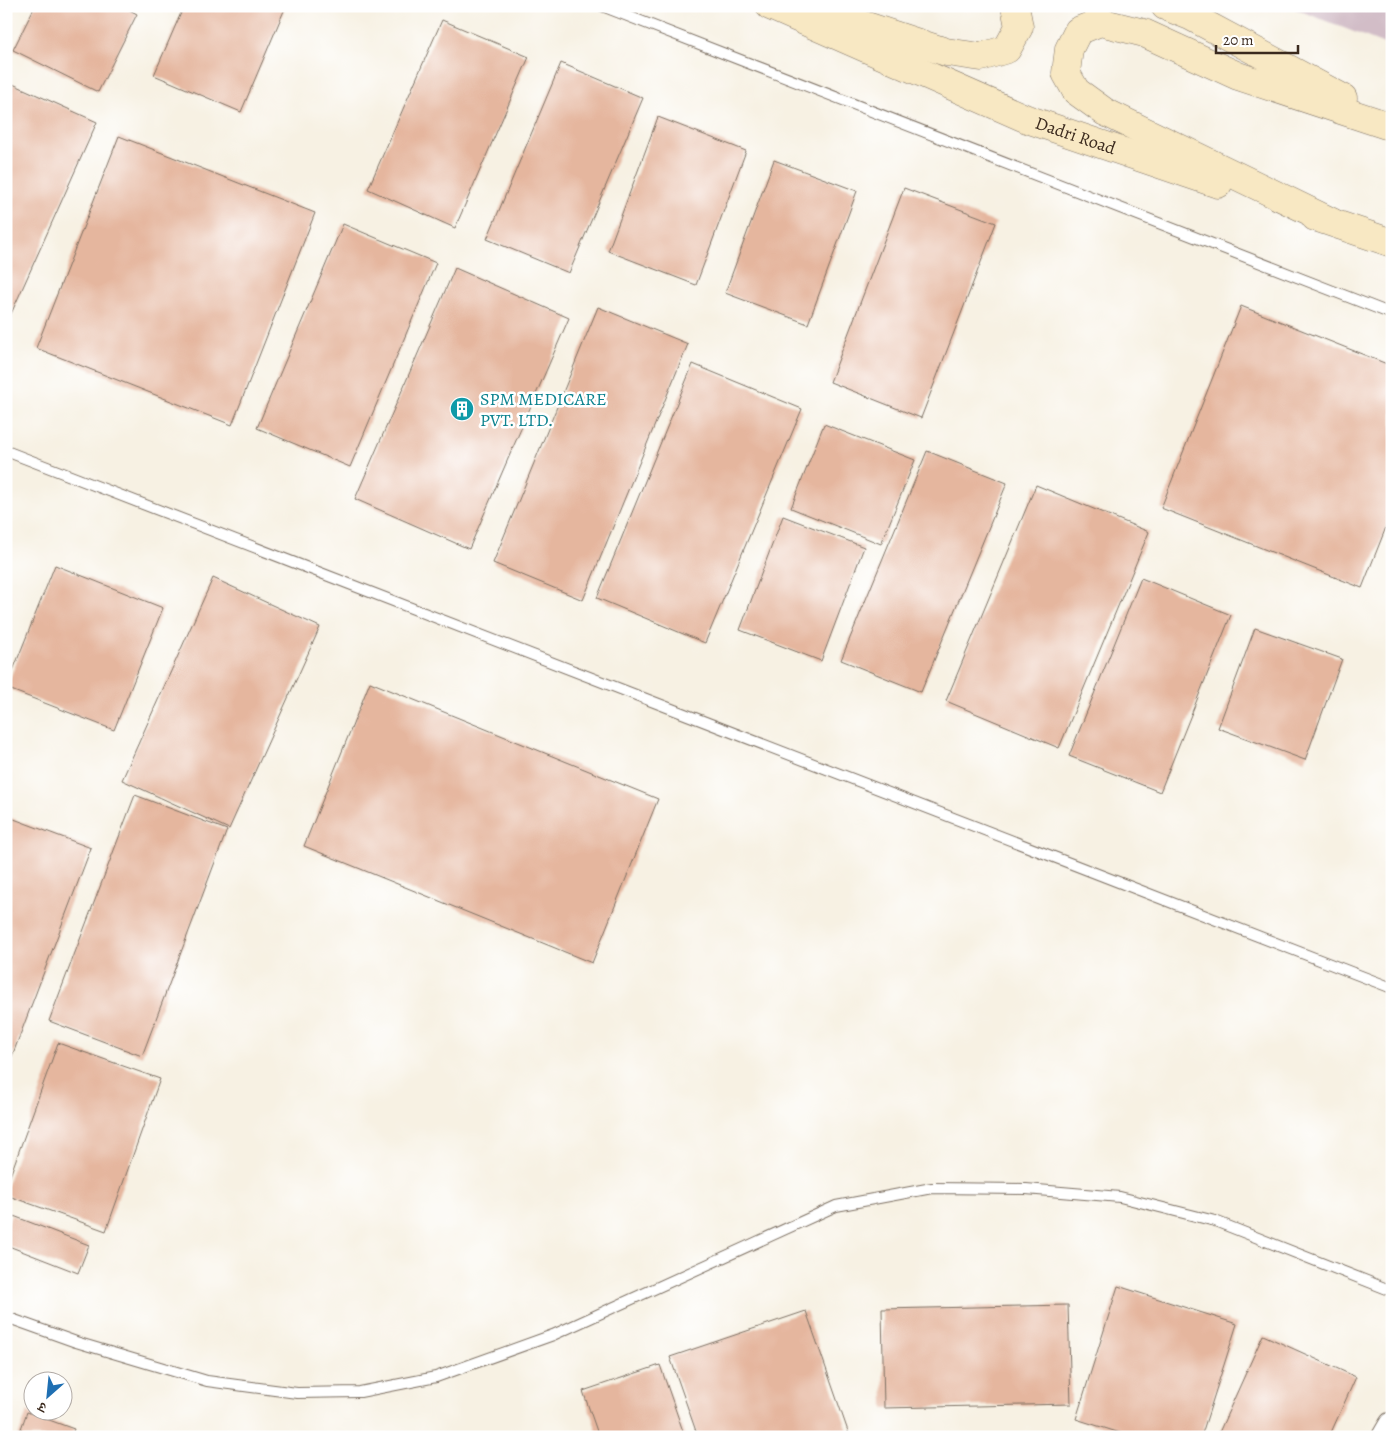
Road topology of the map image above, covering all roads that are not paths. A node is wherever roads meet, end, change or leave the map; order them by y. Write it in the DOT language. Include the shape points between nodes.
graph roads {
  1 [pos="602,6"];
  2 [pos="770,6"];
  3 [pos="805,6"];
  4 [pos="1015,6"];
  5 [pos="1164,6"];
  6 [pos="1392,125"];
  7 [pos="1332,222"];
  8 [pos="1392,243"];
  9 [pos="1392,314"];
  10 [pos="6,451"];
  11 [pos="1392,988"];
  12 [pos="1392,1291"];
  13 [pos="6,1318"];
  14 [pos="1392,1425"];
  15 [pos="1385,1437"];
  1 -- 9 [label="lane"];
  2 -- 7 [label="main road, Dadri Road" via="1027,119"];
  3 -- 4 [label="main road" via="946,52 981,57 1007,49 1019,27"];
  5 -- 6 [label="main road" via="1190,16"];
  6 -- 7 [label="main road" via="1238,76 1144,32 1100,22 1078,31 1069,49 1066,73 1076,91 1105,112"];
  7 -- 8 [label="main road, Dadri Road"];
  10 -- 11 [label="lane"];
  12 -- 13 [label="lane" via="1215,1221 1120,1197 1026,1189 932,1188 836,1206 553,1335 436,1377 360,1392 297,1393 207,1381"];
  14 -- 15 [label="street"];
}
